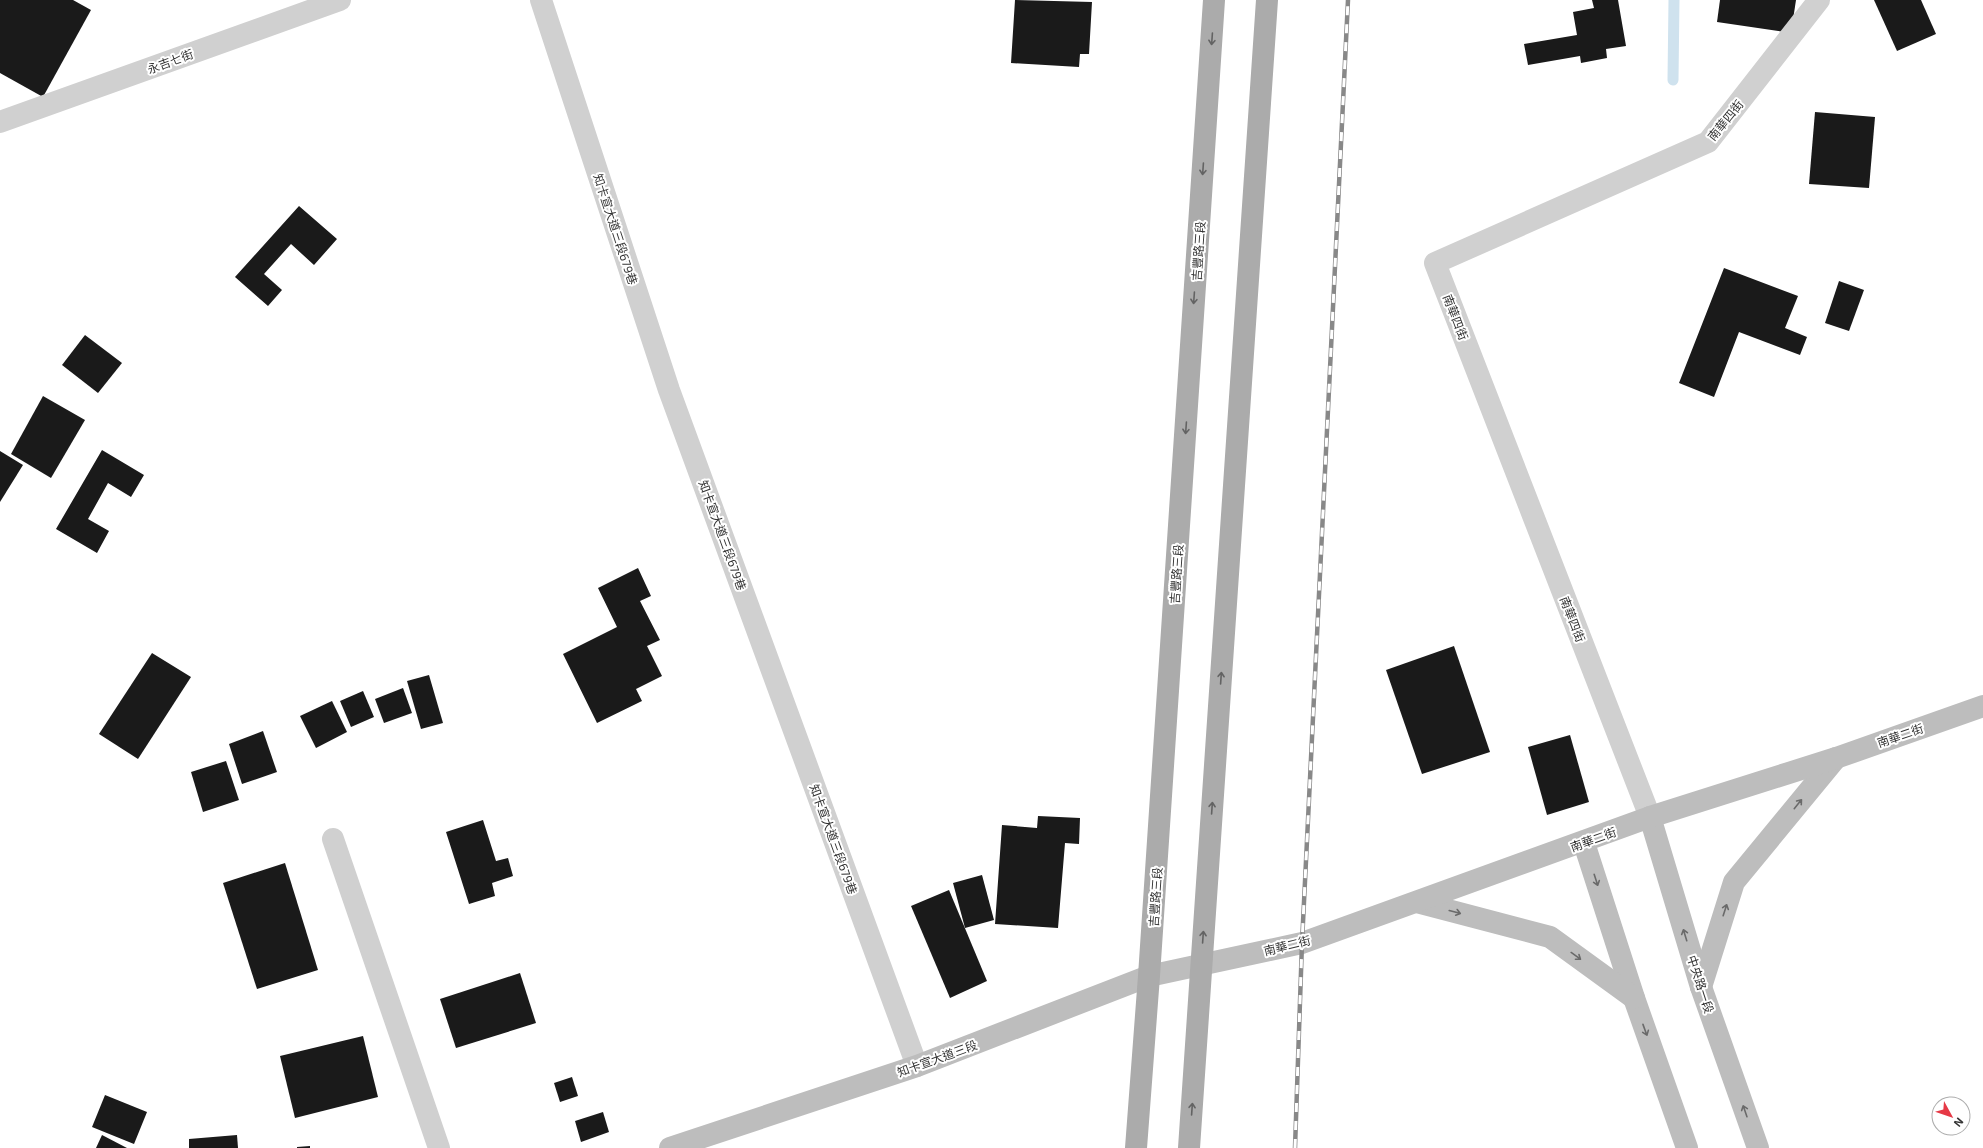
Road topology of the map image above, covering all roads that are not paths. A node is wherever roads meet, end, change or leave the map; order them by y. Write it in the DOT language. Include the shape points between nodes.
graph roads {
  1 [pos="340,0"];
  2 [pos="541,0"];
  3 [pos="1214,0"];
  4 [pos="1267,0"];
  5 [pos="1820,0"];
  6 [pos="0,122"];
  7 [pos="1983,706"];
  8 [pos="1836,758"];
  9 [pos="1650,817"];
  10 [pos="333,839"];
  11 [pos="1584,843"];
  12 [pos="1417,902"];
  13 [pos="1202,964"];
  14 [pos="1149,976"];
  15 [pos="1701,987"];
  16 [pos="1634,998"];
  17 [pos="918,1066"];
  18 [pos="439,1148"];
  19 [pos="670,1148"];
  20 [pos="1136,1148"];
  21 [pos="1189,1148"];
  22 [pos="1687,1148"];
  23 [pos="1758,1148"];
  1 -- 6 [label="street, 永吉七街"];
  2 -- 17 [label="street, 知卡宣大道三段679巷" via="669,390"];
  3 -- 14 [label="main road, 吉豐路三段, one-way"];
  13 -- 4 [label="main road, one-way"];
  5 -- 9 [label="street, 南華四街" via="1708,142 1435,262"];
  7 -- 8 [label="street, 南華二街"];
  8 -- 9 [label="street, 南華二街"];
  15 -- 8 [label="street, one-way" via="1734,882"];
  9 -- 11 [label="street, 南華二街"];
  15 -- 9 [label="street, 中央路一段, one-way"];
  10 -- 18 [label="street"];
  11 -- 12 [label="street, 南華二街"];
  11 -- 16 [label="street, one-way"];
  12 -- 13 [label="street, 南華二街" via="1302,943"];
  12 -- 16 [label="street, one-way" via="1550,937"];
  13 -- 14 [label="street, 知卡宣大道三段"];
  21 -- 13 [label="main road, one-way"];
  14 -- 17 [label="street, 知卡宣大道三段"];
  14 -- 20 [label="main road, 吉豐路三段"];
  23 -- 15 [label="street, 中央路一段, one-way"];
  16 -- 22 [label="street, one-way"];
  17 -- 19 [label="street, 知卡宣大道三段"];
}
